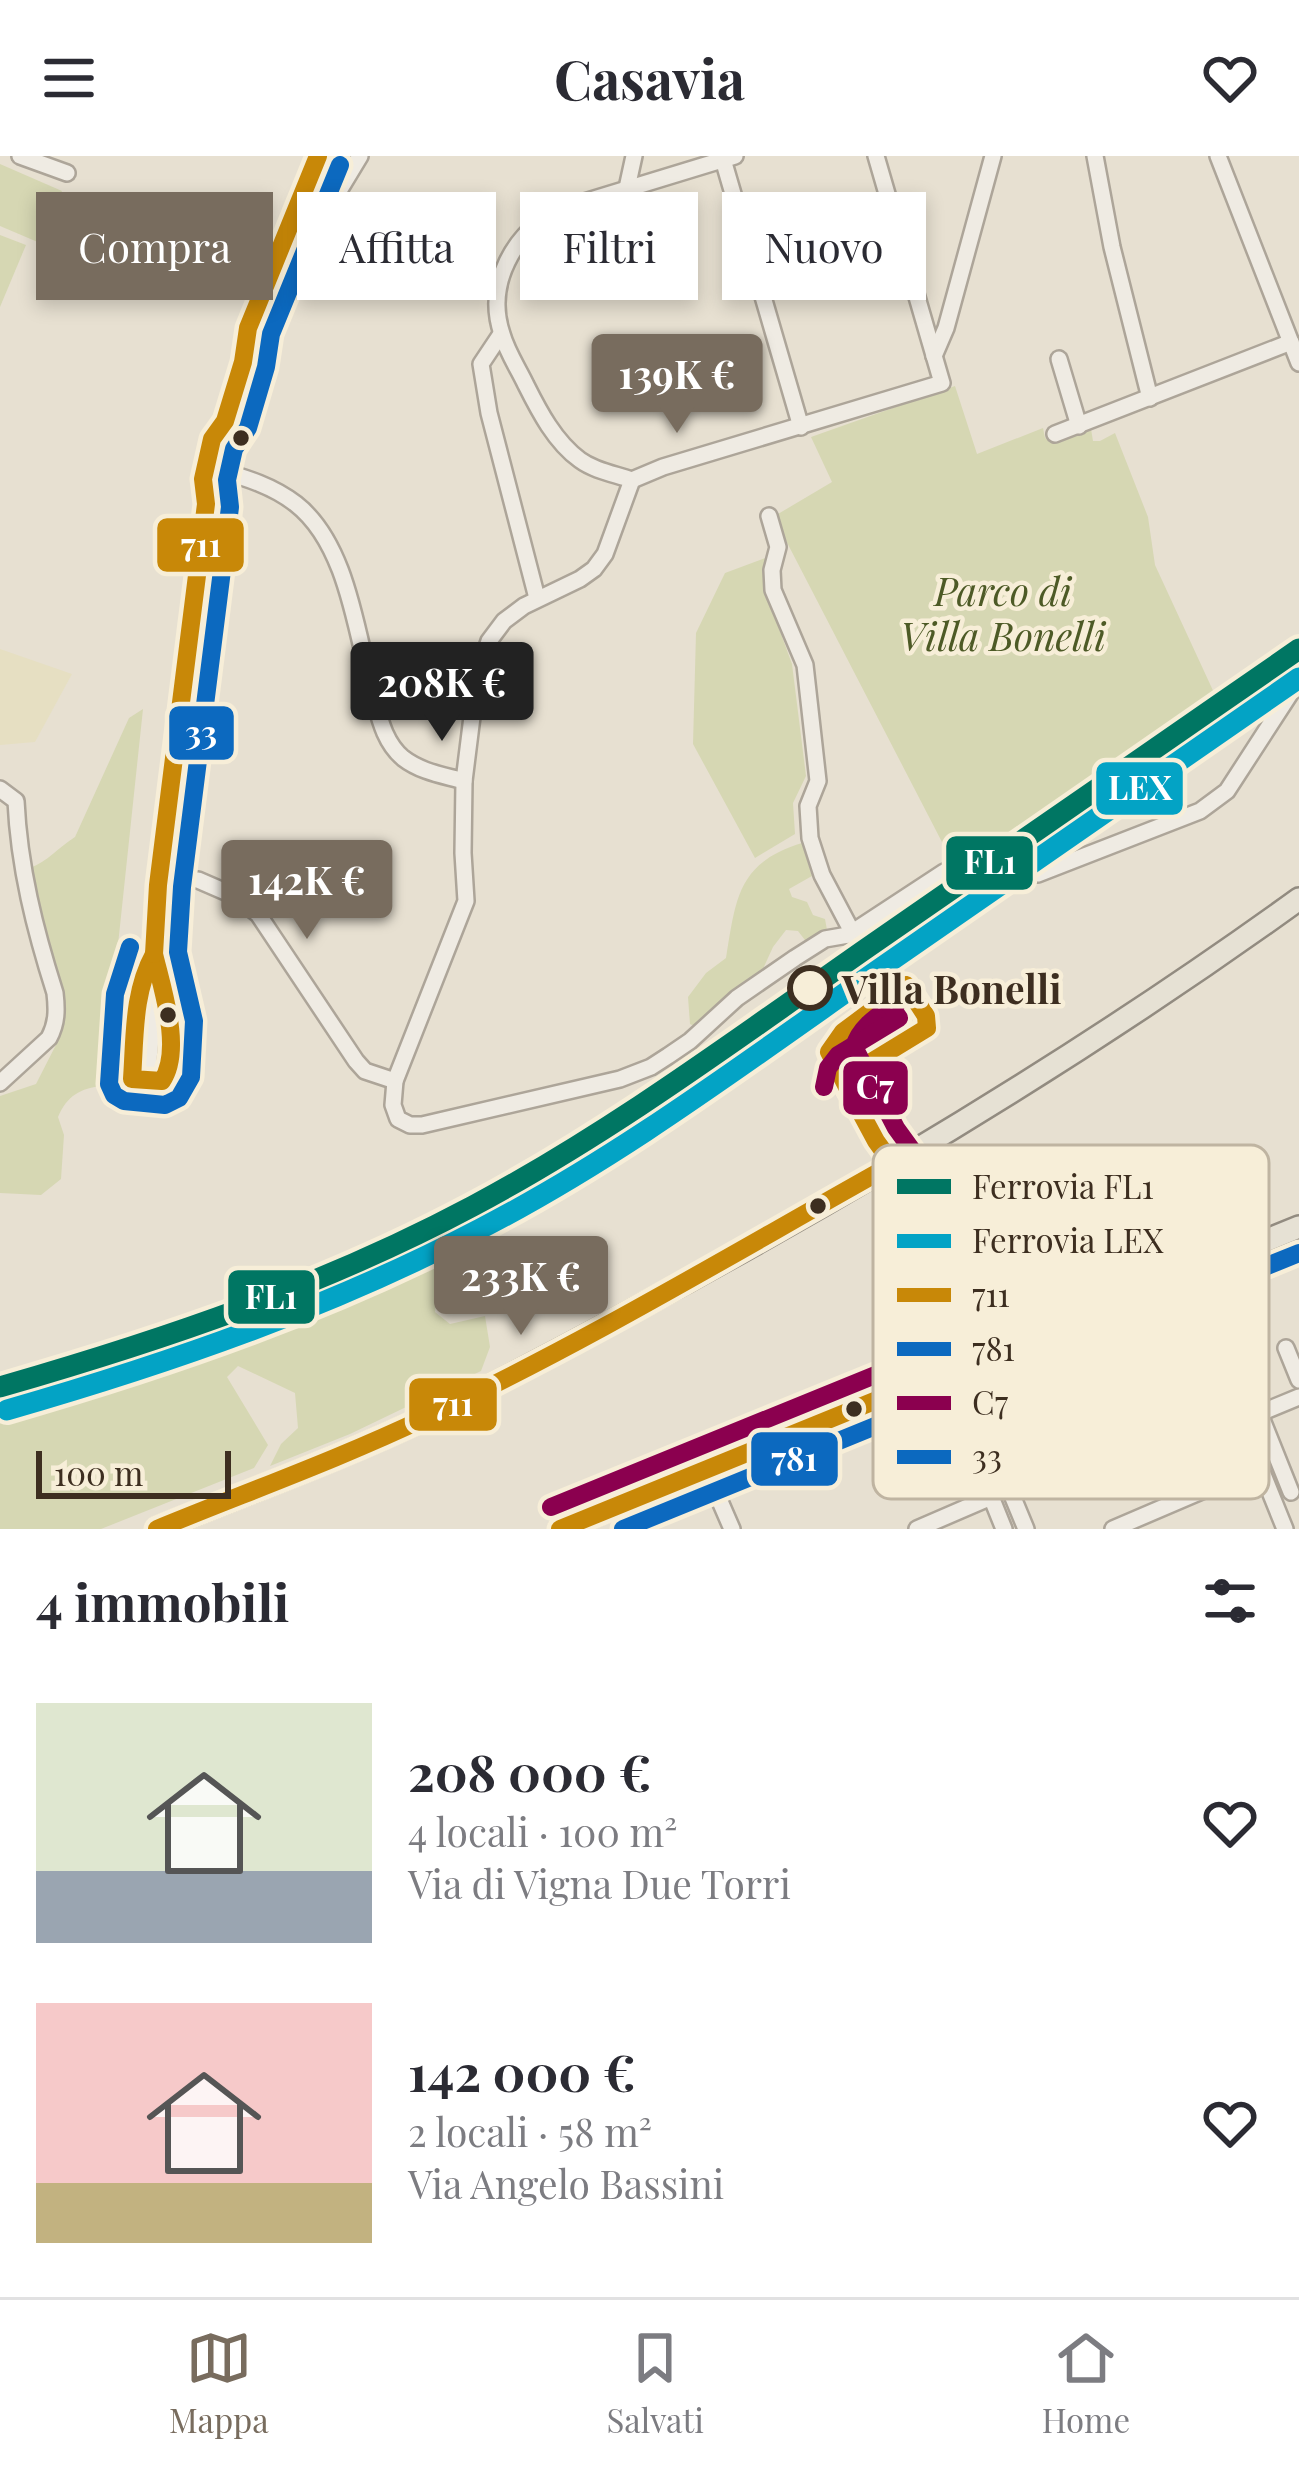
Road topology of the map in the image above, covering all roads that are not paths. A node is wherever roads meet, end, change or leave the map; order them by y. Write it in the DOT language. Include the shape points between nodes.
graph roads {
  1 [pos="20,156"];
  2 [pos="317,156"];
  3 [pos="360,156"];
  4 [pos="634,156"];
  5 [pos="876,156"];
  6 [pos="993,156"];
  7 [pos="1095,156"];
  8 [pos="1218,156"];
  9 [pos="726,157"];
  10 [pos="67,173"];
  11 [pos="627,188"];
  12 [pos="301,192"];
  13 [pos="338,192"];
  14 [pos="297,202"];
  15 [pos="297,263"];
  16 [pos="501,334"];
  17 [pos="1291,343"];
  18 [pos="934,356"];
  19 [pos="1059,359"];
  20 [pos="243,362"];
  21 [pos="1299,363"];
  22 [pos="1150,398"];
  23 [pos="225,421"];
  24 [pos="1079,426"];
  25 [pos="801,427"];
  26 [pos="1054,434"];
  27 [pos="219,470"];
  28 [pos="632,480"];
  29 [pos="206,504"];
  30 [pos="769,516"];
  31 [pos="538,598"];
  32 [pos="1299,680"];
  33 [pos="464,781"];
  34 [pos="0,790"];
  35 [pos="944,872"];
  36 [pos="1038,874"];
  37 [pos="198,880"];
  38 [pos="1299,899"];
  39 [pos="847,926"];
  40 [pos="154,953"];
  41 [pos="395,1081"];
  42 [pos="0,1083"];
  43 [pos="925,1145"];
  44 [pos="873,1176"];
  45 [pos="1299,1227"];
  46 [pos="1269,1239"];
  47 [pos="1286,1348"];
  48 [pos="1299,1380"];
  49 [pos="1299,1397"];
  50 [pos="873,1402"];
  51 [pos="1269,1409"];
  52 [pos="1269,1435"];
  53 [pos="706,1469"];
  54 [pos="1269,1488"];
  55 [pos="1295,1490"];
  56 [pos="986,1499"];
  57 [pos="992,1499"];
  58 [pos="1014,1499"];
  59 [pos="1183,1499"];
  60 [pos="1274,1499"];
  61 [pos="157,1529"];
  62 [pos="560,1529"];
  63 [pos="732,1529"];
  64 [pos="917,1529"];
  65 [pos="1004,1529"];
  66 [pos="1026,1529"];
  67 [pos="1113,1529"];
  68 [pos="1286,1529"];
  1 -- 10 [label="street"];
  2 -- 12 [label="street"];
  3 -- 13 [label="street"];
  4 -- 11 [label="street"];
  5 -- 18 [label="street"];
  6 -- 18 [label="street"];
  7 -- 22 [label="street"];
  8 -- 17 [label="street"];
  9 -- 11 [label="street"];
  9 -- 25 [label="street"];
  11 -- 16 [label="street" via="558,209 524,236 500,284"];
  14 -- 20 [label="street" via="248,328"];
  15 -- 20 [label="street"];
  16 -- 28 [label="street" via="563,444 592,467"];
  16 -- 31 [label="street" via="481,364"];
  17 -- 21 [label="street"];
  17 -- 22 [label="street"];
  18 -- 25 [label="street" via="942,383"];
  19 -- 24 [label="street"];
  20 -- 23 [label="street"];
  22 -- 24 [label="street"];
  23 -- 27 [label="street"];
  23 -- 29 [label="street" via="208,454"];
  24 -- 26 [label="street"];
  25 -- 28 [label="street"];
  27 -- 29 [label="street"];
  27 -- 33 [label="street" via="276,490 321,529 391,744 418,767"];
  28 -- 31 [label="street" via="595,569"];
  29 -- 40 [label="street"];
  30 -- 39 [label="street" via="778,547 773,590 805,665 818,781 808,806 810,838"];
  31 -- 33 [label="street" via="489,640"];
  32 -- 36 [label="street" via="1227,791 1200,812"];
  33 -- 41 [label="street" via="463,913"];
  34 -- 42 [label="street" via="16,801 26,890 57,1010 49,1037"];
  35 -- 39 [label="street"];
  37 -- 41 [label="street" via="258,914 365,1071"];
  38 -- 43 [label="main road"];
  39 -- 41 [label="street" via="737,998 668,1056 620,1079 422,1125 394,1113"];
  40 -- 40 [label="street" via="138,1011 132,1079 147,1080"];
  44 -- 61 [label="main road" via="461,1400"];
  45 -- 46 [label="main road"];
  47 -- 48 [label="street"];
  49 -- 51 [label="street"];
  50 -- 53 [label="main road"];
  52 -- 55 [label="street"];
  53 -- 62 [label="main road"];
  53 -- 63 [label="street"];
  54 -- 60 [label="street"];
  55 -- 60 [label="street"];
  56 -- 64 [label="street"];
  57 -- 65 [label="street"];
  58 -- 66 [label="street"];
  59 -- 67 [label="street"];
  60 -- 68 [label="street"];
}
